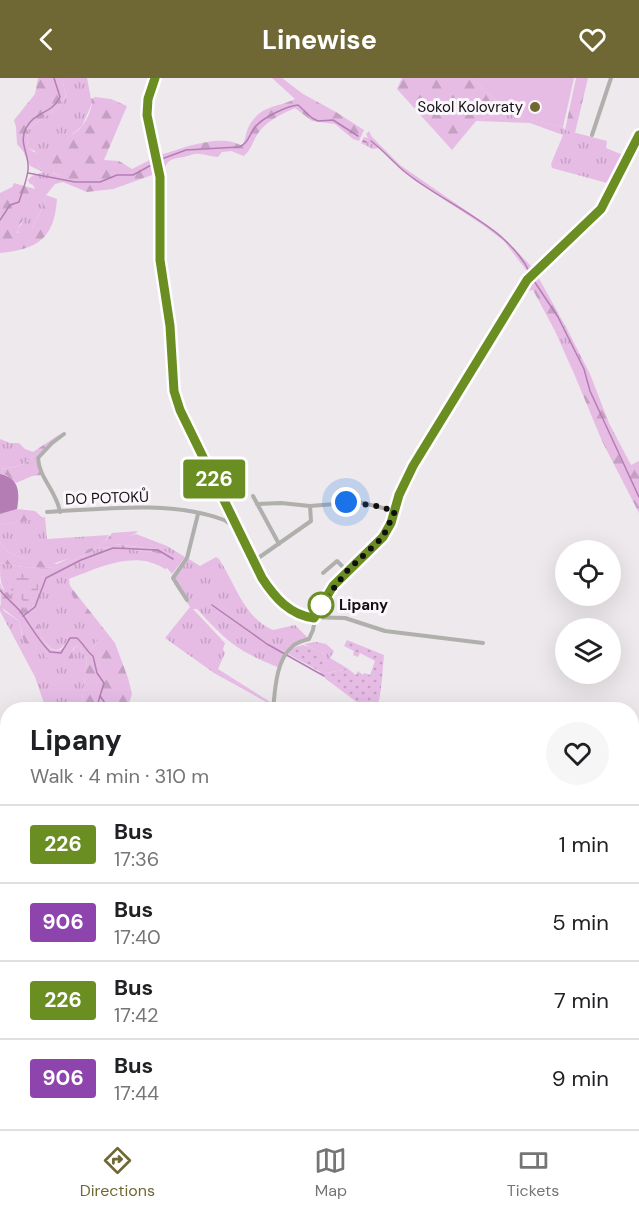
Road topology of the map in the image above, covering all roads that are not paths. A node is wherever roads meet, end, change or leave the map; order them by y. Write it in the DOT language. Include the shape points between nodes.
graph roads {
  1 [pos="155,78"];
  2 [pos="611,78"];
  3 [pos="592,135"];
  4 [pos="639,135"];
  5 [pos="64,434"];
  6 [pos="253,496"];
  7 [pos="257,504"];
  8 [pos="310,506"];
  9 [pos="395,511"];
  10 [pos="47,512"];
  11 [pos="60,512"];
  12 [pos="198,514"];
  13 [pos="237,526"];
  14 [pos="279,544"];
  15 [pos="254,561"];
  16 [pos="347,571"];
  17 [pos="323,573"];
  18 [pos="187,600"];
  19 [pos="314,618"];
  20 [pos="483,643"];
  21 [pos="274,702"];
  1 -- 13 [label="street" via="147,115 159,165 160,260 174,391"];
  2 -- 3 [label="street"];
  4 -- 9 [label="street" via="601,209 529,277 413,466"];
  5 -- 11 [label="street" via="38,458"];
  6 -- 7 [label="street"];
  7 -- 8 [label="street"];
  7 -- 14 [label="street"];
  8 -- 9 [label="street" via="359,502"];
  8 -- 14 [label="street" via="311,521"];
  9 -- 16 [label="street" via="383,537"];
  10 -- 11 [label="street, DO POTOKŮ"];
  11 -- 12 [label="street, DO POTOKŮ" via="152,508"];
  12 -- 13 [label="street, DO POTOKŮ"];
  12 -- 18 [label="street" via="187,558 173,578"];
  13 -- 15 [label="street"];
  14 -- 15 [label="street"];
  15 -- 19 [label="street" via="279,600 296,613"];
  16 -- 17 [label="street" via="338,561"];
  16 -- 19 [label="street"];
  19 -- 20 [label="street" via="345,618 386,631"];
  19 -- 21 [label="street" via="309,639 296,643 286,654"];
}
